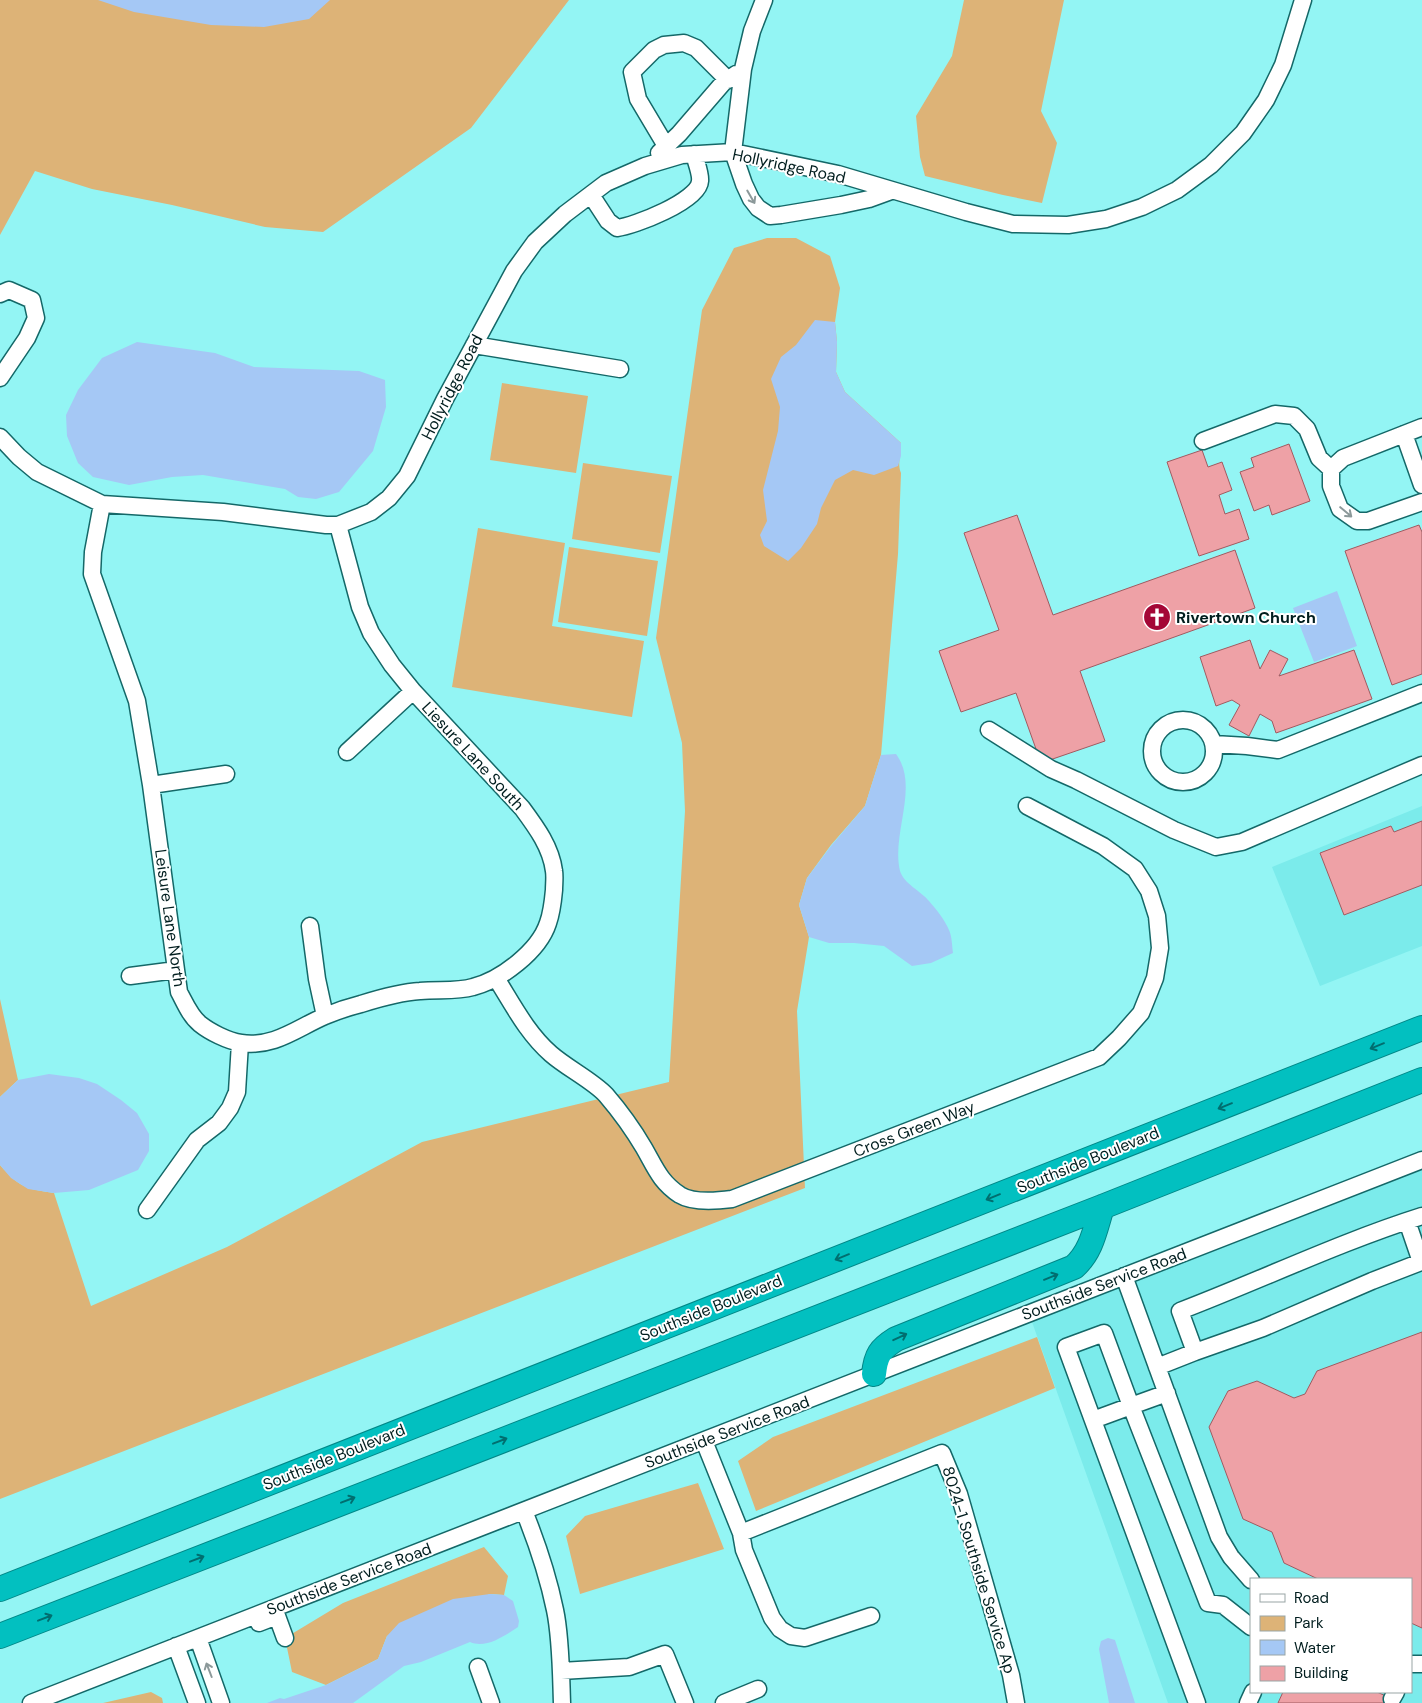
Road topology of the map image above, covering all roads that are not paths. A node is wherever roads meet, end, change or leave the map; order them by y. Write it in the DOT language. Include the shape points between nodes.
graph roads {
  1 [pos="764,0"];
  2 [pos="1303,0"];
  3 [pos="743,69"];
  4 [pos="728,80"];
  5 [pos="666,146"];
  6 [pos="733,152"];
  7 [pos="694,154"];
  8 [pos="645,166"];
  9 [pos="890,190"];
  10 [pos="590,194"];
  11 [pos="0,294"];
  12 [pos="474,345"];
  13 [pos="620,369"];
  14 [pos="0,378"];
  15 [pos="1422,427"];
  16 [pos="1404,434"];
  17 [pos="0,437"];
  18 [pos="1203,441"];
  19 [pos="1331,469"];
  20 [pos="1422,485"];
  21 [pos="1422,502"];
  22 [pos="102,504"];
  23 [pos="338,525"];
  24 [pos="413,691"];
  25 [pos="1422,694"];
  26 [pos="989,730"];
  27 [pos="1214,744"];
  28 [pos="347,752"];
  29 [pos="1422,765"];
  30 [pos="226,774"];
  31 [pos="151,785"];
  32 [pos="1027,806"];
  33 [pos="310,926"];
  34 [pos="176,970"];
  35 [pos="130,976"];
  36 [pos="496,978"];
  37 [pos="325,1016"];
  38 [pos="1422,1028"];
  39 [pos="240,1043"];
  40 [pos="1422,1080"];
  41 [pos="1422,1160"];
  42 [pos="1102,1207"];
  43 [pos="147,1210"];
  44 [pos="1414,1219"];
  45 [pos="1124,1276"];
  46 [pos="1195,1352"];
  47 [pos="1157,1367"];
  48 [pos="874,1374"];
  49 [pos="1167,1393"];
  50 [pos="1131,1406"];
  51 [pos="1093,1420"];
  52 [pos="704,1441"];
  53 [pos="524,1511"];
  54 [pos="741,1533"];
  55 [pos="1250,1579"];
  56 [pos="0,1589"];
  57 [pos="871,1616"];
  58 [pos="1250,1626"];
  59 [pos="0,1636"];
  60 [pos="198,1638"];
  61 [pos="285,1638"];
  62 [pos="176,1646"];
  63 [pos="478,1667"];
  64 [pos="561,1670"];
  65 [pos="758,1689"];
  66 [pos="31,1703"];
  67 [pos="54,1703"];
  68 [pos="197,1703"];
  69 [pos="222,1703"];
  70 [pos="491,1703"];
  71 [pos="562,1703"];
  72 [pos="685,1703"];
  73 [pos="724,1703"];
  74 [pos="1016,1703"];
  75 [pos="1197,1703"];
  1 -- 3 [label="street"];
  2 -- 9 [label="street, Hollyridge Road" via="1283,65 1266,100 1243,133 1204,170 1177,190 1142,207 1106,219 1068,225 1013,224"];
  3 -- 4 [label="street"];
  3 -- 6 [label="street"];
  4 -- 5 [label="street"];
  4 -- 5 [label="street" via="696,48 684,43 664,45 654,50 632,72 638,99"];
  5 -- 8 [label="street"];
  6 -- 7 [label="street, Hollyridge Road"];
  6 -- 9 [label="street, Hollyridge Road" via="838,174"];
  6 -- 9 [label="street, one-way" via="751,199 770,216 841,205"];
  7 -- 8 [label="street, Hollyridge Road"];
  7 -- 10 [label="street" via="700,181 698,188 677,205 638,223 617,228 608,221"];
  8 -- 10 [label="street, Hollyridge Road" via="606,183"];
  10 -- 12 [label="street, Hollyridge Road" via="535,242 514,271"];
  11 -- 14 [label="street" via="9,290 32,300 36,318"];
  12 -- 13 [label="street"];
  12 -- 23 [label="street, Hollyridge Road" via="407,476 389,498 371,512"];
  15 -- 16 [label="street"];
  16 -- 19 [label="street" via="1344,458"];
  16 -- 20 [label="street"];
  17 -- 22 [label="street, Hollyridge Road" via="37,472"];
  18 -- 19 [label="street" via="1275,414 1294,416 1307,429 1319,458"];
  19 -- 21 [label="street, one-way" via="1331,486 1340,509 1357,521 1368,521"];
  22 -- 23 [label="street, Hollyridge Road" via="223,512"];
  22 -- 31 [label="street, Leisure Lane North" via="92,574 137,701"];
  23 -- 24 [label="street, Liesure Lane South" via="360,607 371,633"];
  24 -- 28 [label="street"];
  24 -- 36 [label="street, Liesure Lane South" via="522,808 549,849 555,872 548,925 537,944 520,962"];
  25 -- 27 [label="street" via="1278,750"];
  26 -- 29 [label="street" via="1051,770 1216,847 1242,842"];
  30 -- 31 [label="street"];
  31 -- 34 [label="street, Leisure Lane North"];
  32 -- 36 [label="street, Cross Green Way" via="1103,846 1135,869 1149,891 1157,916 1160,948 1155,978 1141,1013 1099,1057 732,1199 710,1202 682,1196 664,1182 605,1094 538,1042"];
  33 -- 37 [label="street"];
  34 -- 35 [label="street"];
  34 -- 39 [label="street, Leisure Lane North" via="179,992 199,1024"];
  36 -- 37 [label="street, Leisure Lane North" via="474,987 383,997"];
  37 -- 39 [label="street, Leisure Lane North" via="268,1043"];
  38 -- 56 [label="highway, Southside Boulevard, one-way"];
  39 -- 43 [label="street" via="237,1092 230,1108 197,1140"];
  40 -- 42 [label="highway"];
  41 -- 45 [label="street, Southside Service Road"];
  48 -- 42 [label="highway, one-way" via="880,1351 896,1339 1074,1267 1091,1245"];
  59 -- 42 [label="highway, one-way"];
  44 -- 46 [label="street" via="1421,1262 1263,1328"];
  44 -- 46 [label="street" via="1180,1311"];
  45 -- 47 [label="street"];
  45 -- 48 [label="street, Southside Service Road"];
  46 -- 47 [label="street"];
  47 -- 49 [label="street"];
  48 -- 52 [label="street, Southside Service Road"];
  49 -- 50 [label="street"];
  49 -- 55 [label="street" via="1219,1537"];
  50 -- 51 [label="street"];
  50 -- 51 [label="street" via="1104,1333 1066,1347"];
  50 -- 58 [label="street" via="1208,1603 1223,1605"];
  51 -- 75 [label="street"];
  52 -- 53 [label="street, Southside Service Road"];
  52 -- 54 [label="street"];
  53 -- 60 [label="street, Southside Service Road"];
  53 -- 64 [label="street" via="556,1612"];
  54 -- 57 [label="street" via="744,1550 772,1618 780,1629 791,1636 805,1638"];
  54 -- 74 [label="street, 8024-1 Southside Service Ap" via="942,1453 959,1494 1012,1675"];
  60 -- 62 [label="street, Southside Service Road"];
  69 -- 60 [label="street, one-way"];
  61 -- 67 [label="street" via="277,1616"];
  62 -- 66 [label="street, Southside Service Road"];
  62 -- 68 [label="street"];
  63 -- 70 [label="street"];
  64 -- 71 [label="street"];
  64 -- 72 [label="street" via="629,1667 665,1654"];
  65 -- 73 [label="street"];
}
